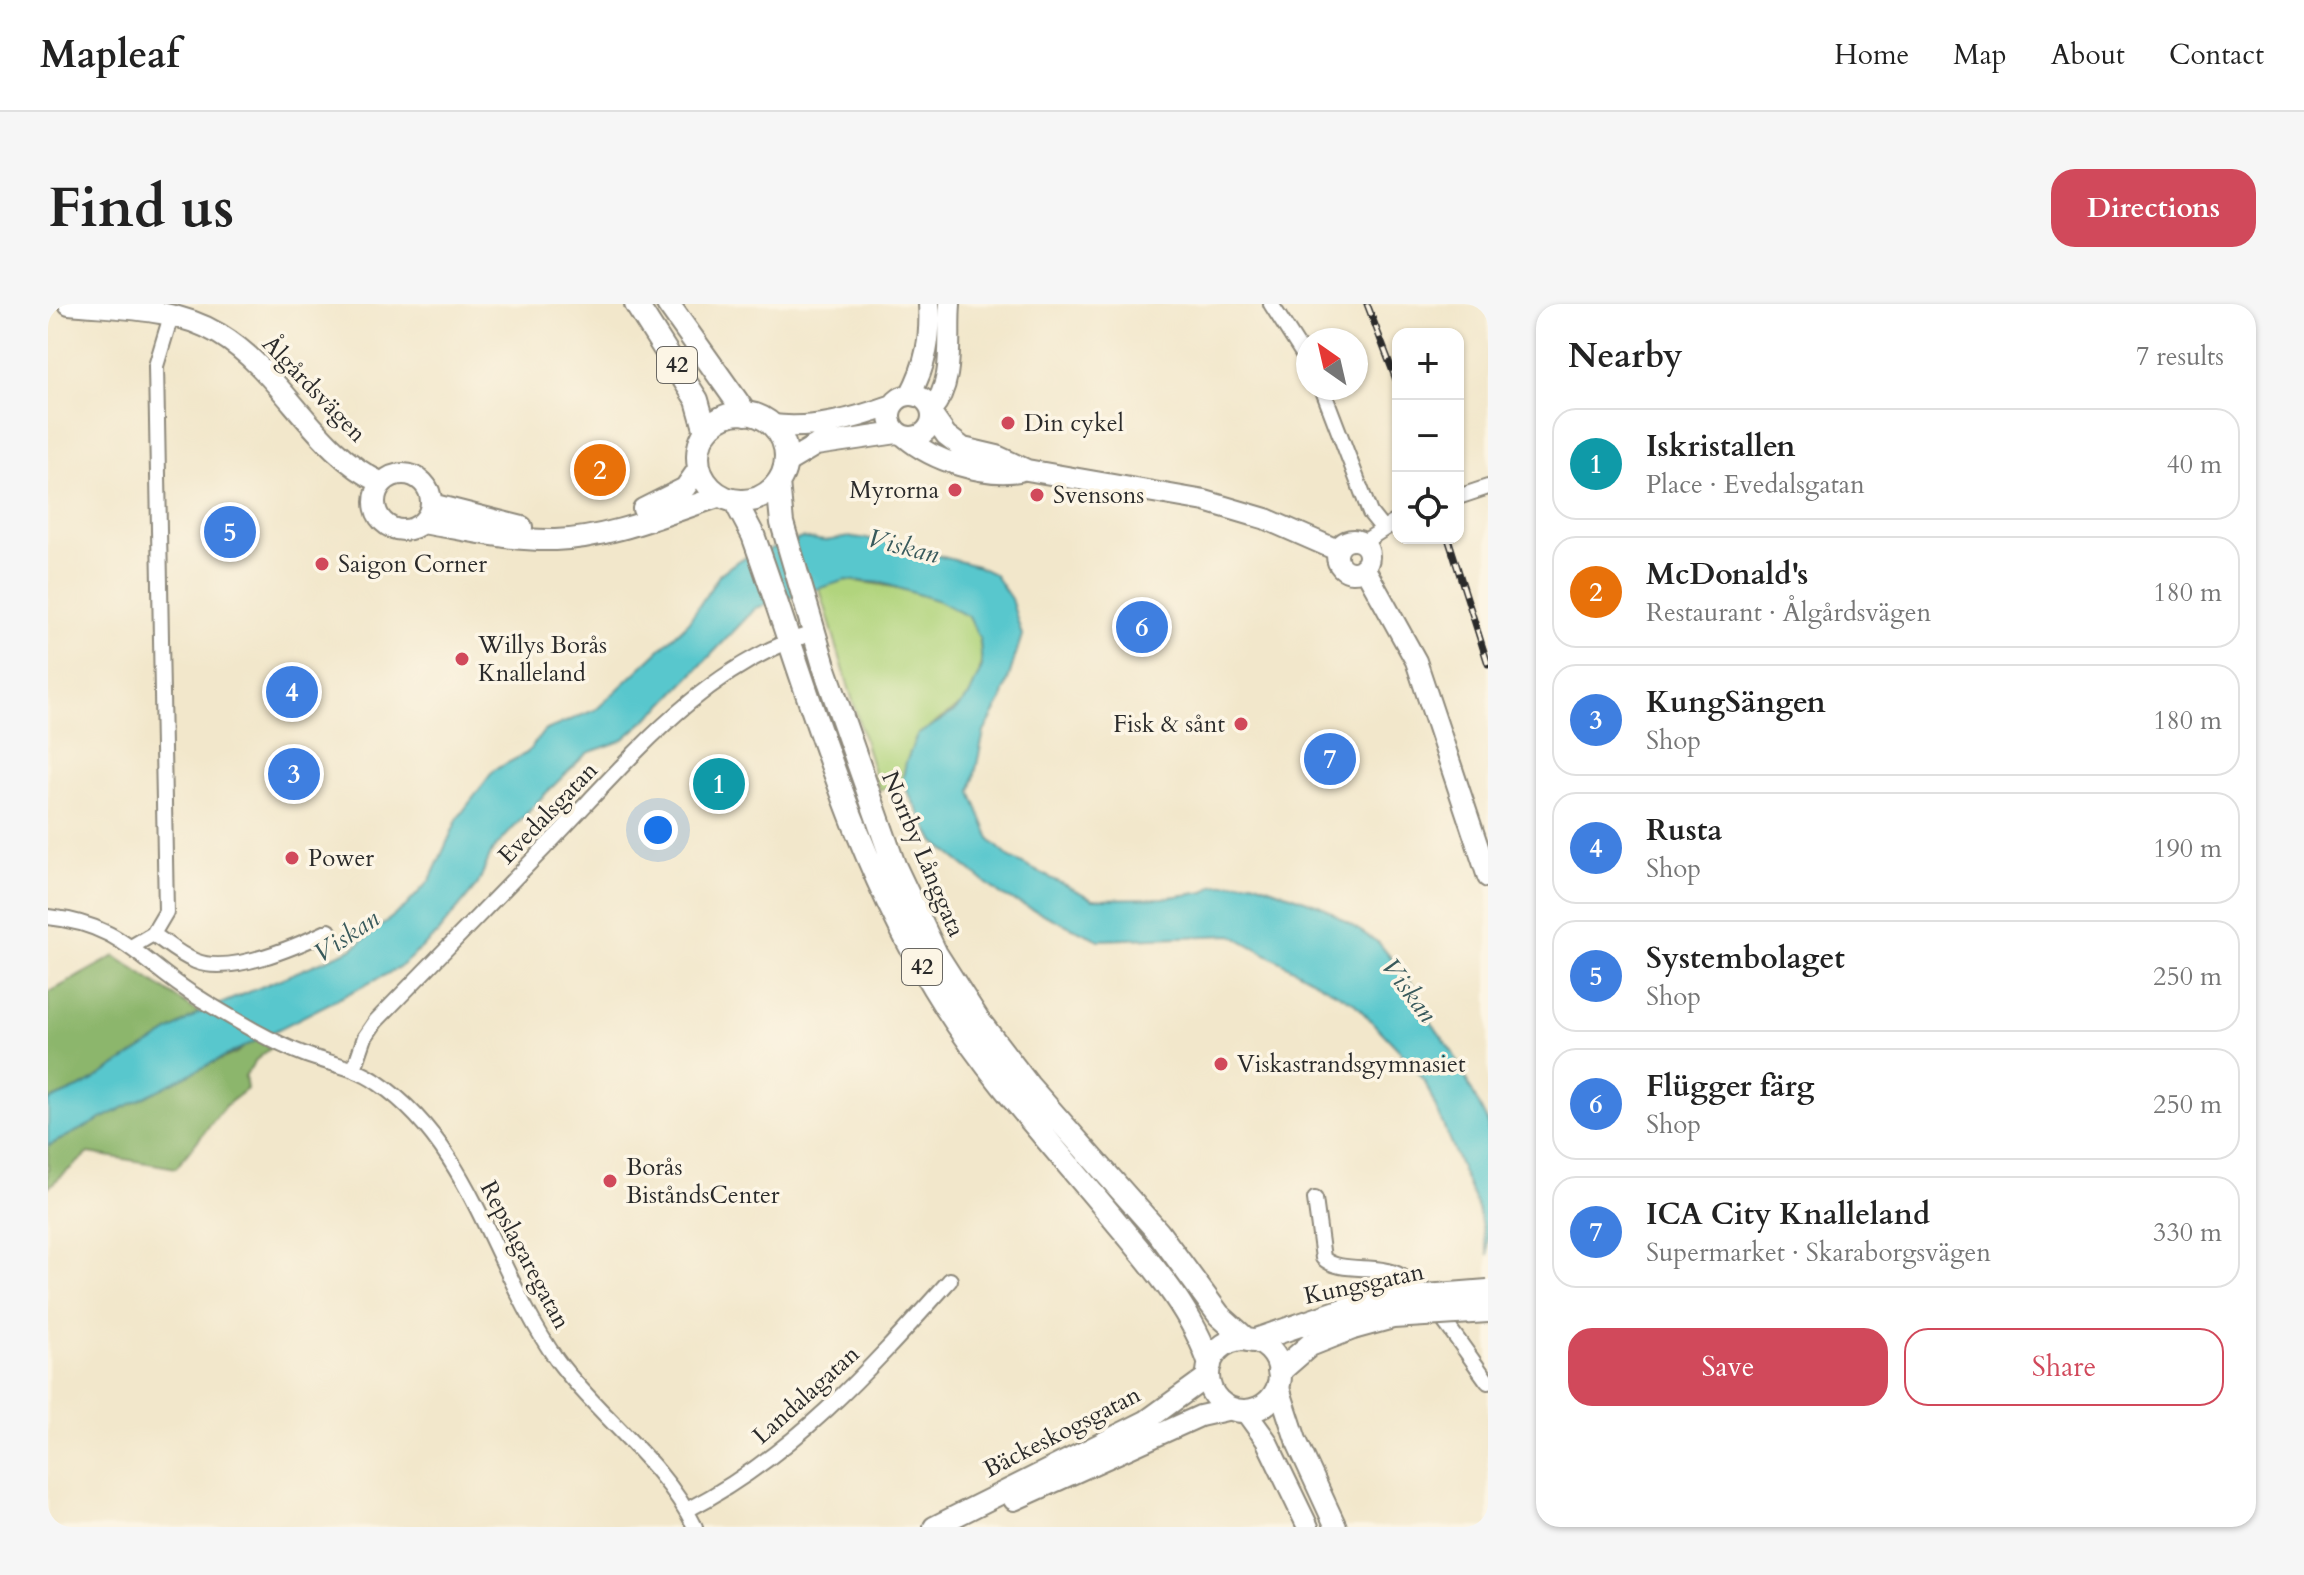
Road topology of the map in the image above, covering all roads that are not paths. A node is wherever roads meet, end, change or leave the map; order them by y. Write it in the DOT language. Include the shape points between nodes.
graph roads {
  1 [pos="69,304"];
  2 [pos="636,304"];
  3 [pos="929,304"];
  4 [pos="950,304"];
  5 [pos="1271,304"];
  6 [pos="675,310"];
  7 [pos="171,316"];
  8 [pos="1296,343"];
  9 [pos="902,400"];
  10 [pos="1327,400"];
  11 [pos="931,412"];
  12 [pos="746,414"];
  13 [pos="772,425"];
  14 [pos="706,432"];
  15 [pos="901,435"];
  16 [pos="699,468"];
  17 [pos="1027,470"];
  18 [pos="782,472"];
  19 [pos="382,483"];
  20 [pos="1488,487"];
  21 [pos="1464,495"];
  22 [pos="728,498"];
  23 [pos="426,513"];
  24 [pos="1392,523"];
  25 [pos="1382,528"];
  26 [pos="1362,543"];
  27 [pos="1337,550"];
  28 [pos="1364,567"];
  29 [pos="814,633"];
  30 [pos="790,640"];
  31 [pos="1488,877"];
  32 [pos="48,917"];
  33 [pos="329,931"];
  34 [pos="153,934"];
  35 [pos="131,947"];
  36 [pos="354,1069"];
  37 [pos="1315,1199"];
  38 [pos="950,1280"];
  39 [pos="1488,1291"];
  40 [pos="1488,1311"];
  41 [pos="1349,1318"];
  42 [pos="1250,1340"];
  43 [pos="1209,1371"];
  44 [pos="1279,1378"];
  45 [pos="1488,1382"];
  46 [pos="1238,1410"];
  47 [pos="687,1510"];
  48 [pos="693,1527"];
  49 [pos="934,1527"];
  50 [pos="960,1527"];
  51 [pos="1308,1527"];
  52 [pos="1336,1527"];
  1 -- 7 [label="street, Ålgårdsvägen"];
  2 -- 14 [label="main road, 42" via="697,400"];
  3 -- 9 [label="street" via="928,350"];
  4 -- 11 [label="street" via="947,377"];
  5 -- 8 [label="street"];
  6 -- 12 [label="main road, 42"];
  7 -- 19 [label="street, Ålgårdsvägen" via="218,333 240,349 343,458"];
  7 -- 34 [label="street" via="156,366 166,912"];
  9 -- 11 [label="street" via="923,399"];
  9 -- 13 [label="street" via="858,417 807,427"];
  9 -- 15 [label="street" via="890,420"];
  10 -- 25 [label="street" via="1370,513"];
  11 -- 15 [label="street" via="931,424 922,434"];
  11 -- 17 [label="street" via="946,435 963,448"];
  12 -- 13 [label="main road"];
  12 -- 14 [label="main road" via="724,417"];
  13 -- 18 [label="main road, 42" via="784,442"];
  14 -- 16 [label="main road, 42" via="698,452"];
  15 -- 17 [label="street" via="960,465 1011,473"];
  15 -- 18 [label="street" via="816,445"];
  16 -- 22 [label="main road, 42" via="706,482"];
  16 -- 23 [label="street" via="685,488 658,504 560,528"];
  17 -- 27 [label="street" via="1205,501 1266,519"];
  18 -- 22 [label="main road" via="760,497"];
  18 -- 29 [label="main road, Norrby Långgata / 42" via="782,523"];
  19 -- 23 [label="street" via="397,474 414,476 427,487"];
  19 -- 23 [label="street" via="376,510 387,525 405,530"];
  20 -- 21 [label="street"];
  22 -- 23 [label="street" via="602,534 558,540 497,536"];
  22 -- 30 [label="main road, Norrby Långgata / 42" via="753,535"];
  24 -- 25 [label="street"];
  25 -- 26 [label="street"];
  26 -- 27 [label="street" via="1346,541"];
  26 -- 28 [label="street" via="1369,554"];
  27 -- 28 [label="street" via="1343,569 1354,572"];
  28 -- 31 [label="street" via="1416,661"];
  29 -- 30 [label="street, Evedalsgatan"];
  29 -- 42 [label="main road, Norrby Långgata / 42" via="894,865 936,954 1021,1076 1128,1197 1219,1315"];
  30 -- 36 [label="street, Evedalsgatan" via="713,682 623,766 376,1021"];
  30 -- 43 [label="main road, Norrby Långgata / 42" via="860,841 912,951 975,1047 1198,1329"];
  32 -- 35 [label="street, Repslagaregatan" via="102,928"];
  33 -- 34 [label="street" via="278,951 219,965 198,963"];
  34 -- 35 [label="street"];
  35 -- 36 [label="street, Repslagaregatan" via="197,997 286,1046"];
  36 -- 47 [label="street, Repslagaregatan" via="381,1085 436,1140 551,1351"];
  37 -- 45 [label="street" via="1323,1258 1334,1265 1400,1275 1451,1329"];
  38 -- 47 [label="street, Landalagatan" via="864,1376 792,1443"];
  39 -- 41 [label="main road, Kungsgatan, bridge" via="1401,1298"];
  40 -- 41 [label="main road, Kungsgatan, bridge"];
  41 -- 42 [label="main road, Kungsgatan"];
  41 -- 44 [label="main road, Kungsgatan" via="1310,1345"];
  42 -- 43 [label="main road" via="1225,1345"];
  42 -- 44 [label="main road, 42" via="1273,1355"];
  43 -- 46 [label="main road, 42" via="1217,1398"];
  43 -- 49 [label="street, Bäckeskogsgatan" via="1166,1409 1122,1434"];
  44 -- 46 [label="main road" via="1267,1403"];
  44 -- 52 [label="street" via="1296,1440"];
  46 -- 50 [label="street, Bäckeskogsgatan" via="1200,1416"];
  46 -- 51 [label="street" via="1266,1440"];
  47 -- 48 [label="street, Repslagaregatan"];
}
